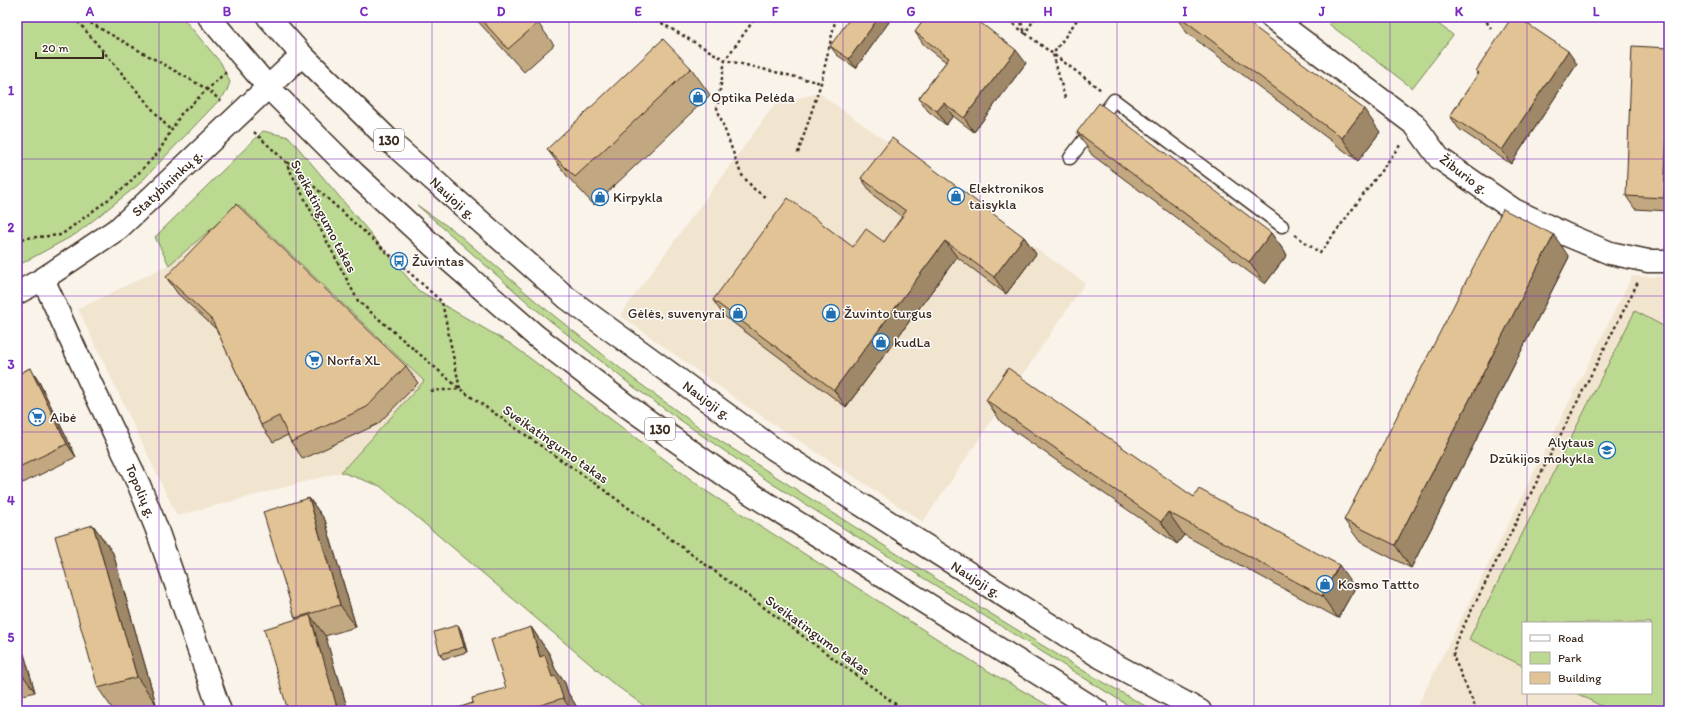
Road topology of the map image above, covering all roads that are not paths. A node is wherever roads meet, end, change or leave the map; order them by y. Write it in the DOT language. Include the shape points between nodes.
graph roads {
  1 [pos="209,17"];
  2 [pos="268,17"];
  3 [pos="1270,17"];
  4 [pos="302,55"];
  5 [pos="268,87"];
  6 [pos="1070,158"];
  7 [pos="1282,226"];
  8 [pos="1659,261"];
  9 [pos="43,279"];
  10 [pos="17,292"];
  11 [pos="220,711"];
  12 [pos="1098,711"];
  13 [pos="1200,711"];
  1 -- 5 [label="main road, 130"];
  2 -- 4 [label="main road, Naujoji g. / 130"];
  3 -- 8 [label="main road, Žiburio g." via="1415,125 1439,158 1514,210 1610,253"];
  4 -- 5 [label="main road, Statybininkų g."];
  4 -- 13 [label="main road, Naujoji g. / 130" via="395,146 567,298 780,453 1097,655"];
  5 -- 9 [label="main road, Statybininkų g." via="119,228"];
  5 -- 12 [label="main road, 130" via="354,174 443,255 536,336 627,406 750,493"];
  6 -- 7 [label="lane" via="1114,100"];
  9 -- 10 [label="main road, Statybininkų g."];
  9 -- 11 [label="main road, Topolių g." via="139,485"];
}
